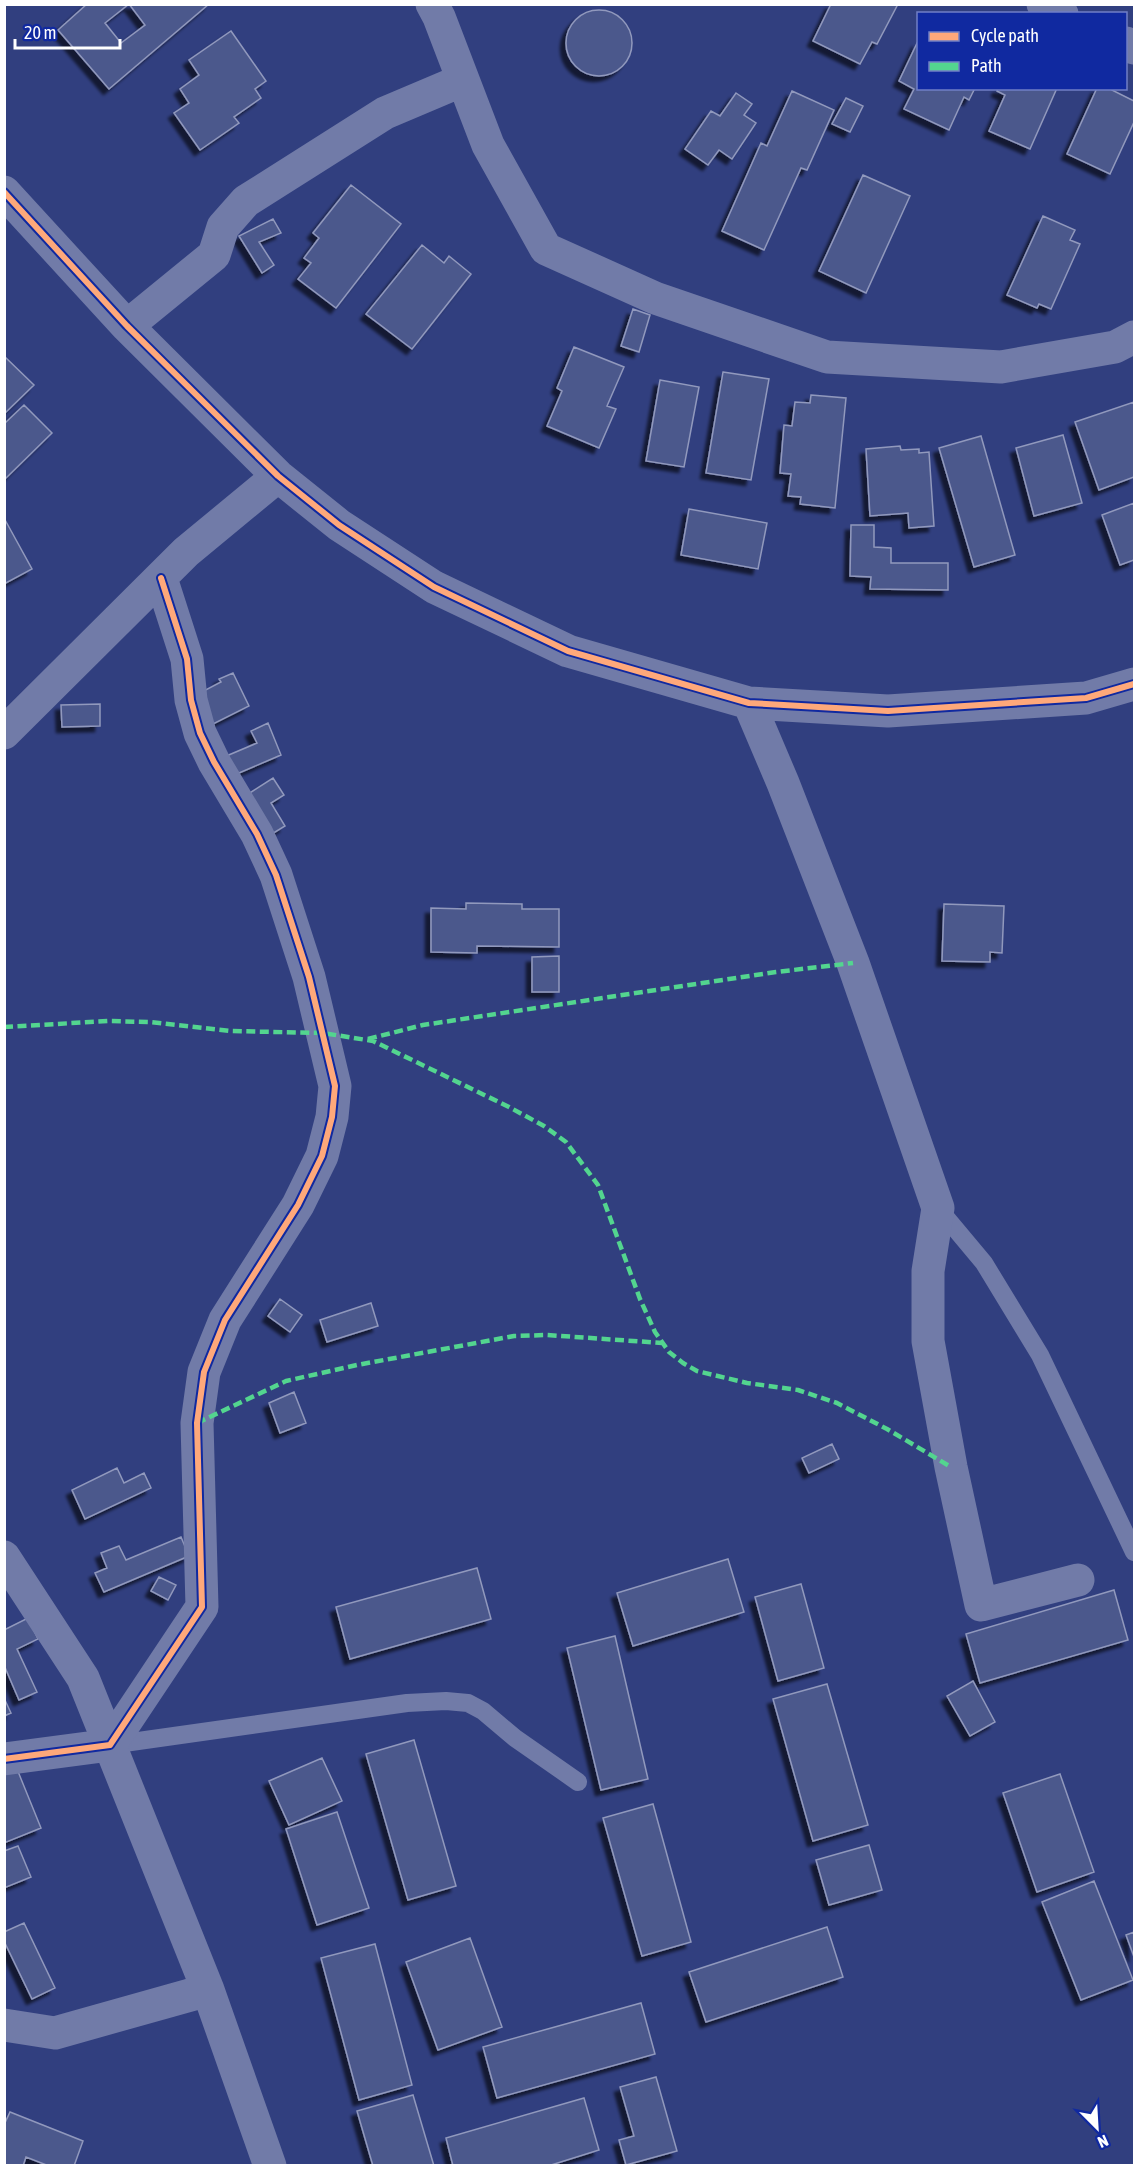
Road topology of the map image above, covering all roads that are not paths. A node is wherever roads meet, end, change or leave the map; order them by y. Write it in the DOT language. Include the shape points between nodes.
graph roads {
  1 [pos="1043,4"];
  2 [pos="442,9"];
  3 [pos="1058,12"];
  4 [pos="463,80"];
  5 [pos="4,192"];
  6 [pos="127,326"];
  7 [pos="1134,337"];
  8 [pos="278,476"];
  9 [pos="160,578"];
  10 [pos="1134,684"];
  11 [pos="749,703"];
  12 [pos="4,734"];
  13 [pos="938,1208"];
  14 [pos="1134,1552"];
  15 [pos="4,1557"];
  16 [pos="1078,1580"];
  17 [pos="110,1745"];
  18 [pos="4,1759"];
  19 [pos="578,1782"];
  20 [pos="208,1990"];
  21 [pos="4,2025"];
  22 [pos="270,2166"];
  1 -- 3 [label="street"];
  2 -- 4 [label="street"];
  4 -- 6 [label="street" via="384,113 246,201 223,227 214,255"];
  4 -- 7 [label="street" via="488,145 546,249 655,298 827,357 1001,367 1114,346"];
  5 -- 6 [label="street"];
  6 -- 8 [label="street"];
  8 -- 9 [label="street"];
  8 -- 11 [label="street" via="339,525 434,587 568,651"];
  9 -- 12 [label="street"];
  9 -- 17 [label="street" via="188,659 190,700 200,733 276,875 309,977 335,1086 322,1155 298,1205 225,1320 204,1372 197,1423 202,1607"];
  10 -- 11 [label="street" via="1086,698 888,711"];
  11 -- 13 [label="street" via="854,963"];
  13 -- 14 [label="lane" via="984,1263 1040,1354"];
  13 -- 16 [label="street" via="928,1271 928,1341 981,1605"];
  15 -- 17 [label="street" via="83,1678"];
  17 -- 18 [label="street"];
  17 -- 19 [label="lane" via="407,1703 446,1701 483,1711"];
  17 -- 20 [label="street"];
  20 -- 21 [label="street" via="55,2033"];
  20 -- 22 [label="street"];
}
